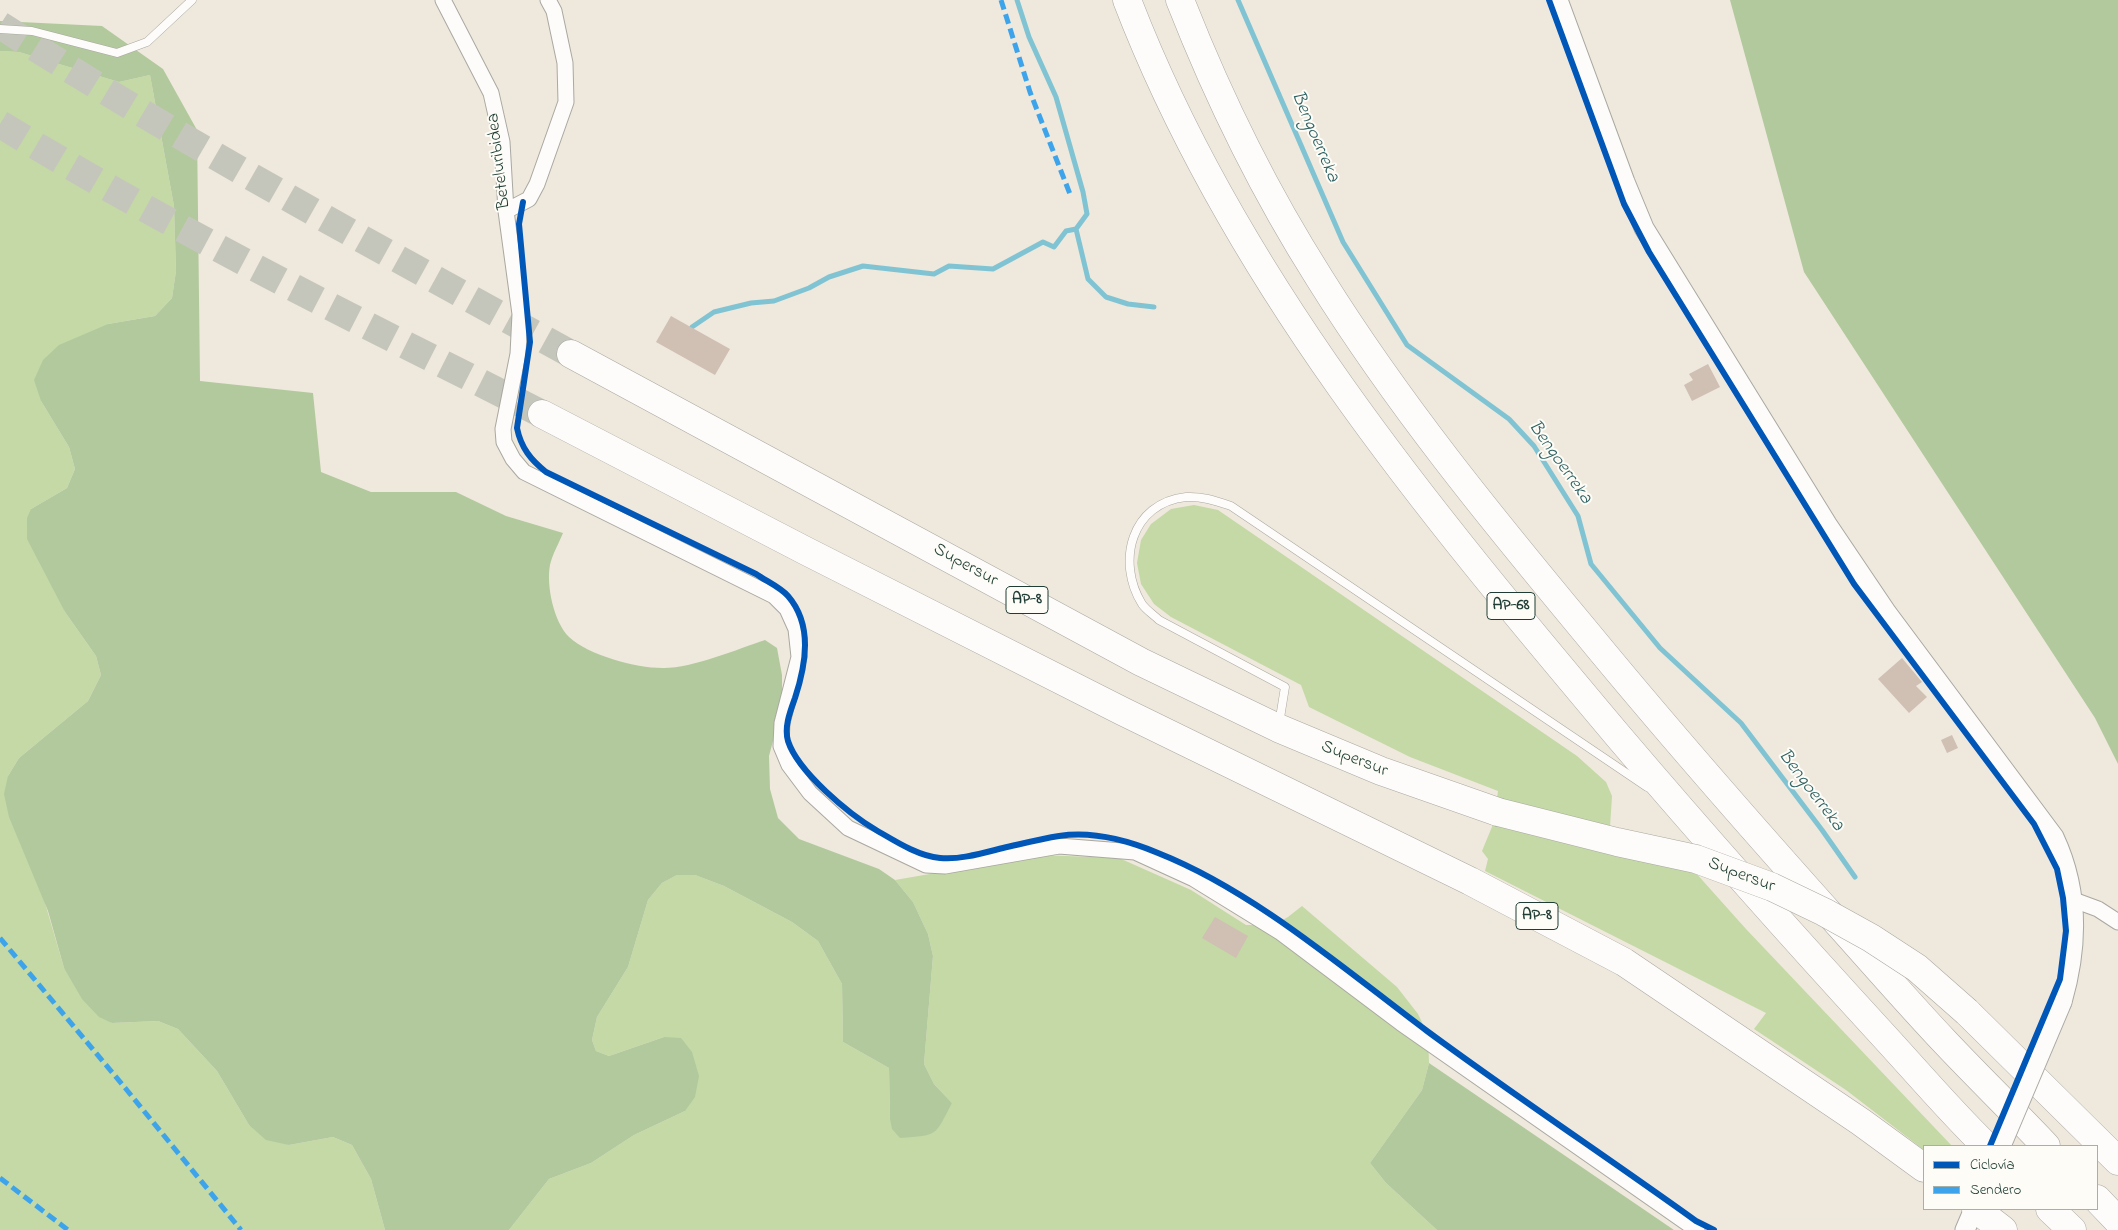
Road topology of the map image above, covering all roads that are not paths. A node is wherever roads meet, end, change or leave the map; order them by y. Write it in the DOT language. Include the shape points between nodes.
graph roads {
  1 [pos="192,0"];
  2 [pos="443,0"];
  3 [pos="548,0"];
  4 [pos="1127,0"];
  5 [pos="1180,0"];
  6 [pos="1558,0"];
  7 [pos="0,29"];
  8 [pos="506,211"];
  9 [pos="571,354"];
  10 [pos="542,414"];
  11 [pos="1278,728"];
  12 [pos="1681,810"];
  13 [pos="2071,900"];
  14 [pos="2118,922"];
  15 [pos="1985,1145"];
  16 [pos="2000,1145"];
  17 [pos="2045,1145"];
  18 [pos="2118,1161"];
  19 [pos="1923,1167"];
  20 [pos="2098,1200"];
  21 [pos="1975,1210"];
  22 [pos="1976,1210"];
  23 [pos="2051,1210"];
  24 [pos="2118,1221"];
  25 [pos="1683,1225"];
  26 [pos="1697,1230"];
  27 [pos="1965,1230"];
  28 [pos="2003,1230"];
  29 [pos="2072,1230"];
  1 -- 7 [label="lane" via="146,42 117,53 32,31"];
  2 -- 8 [label="street, Beteluribidea" via="492,93 502,142"];
  3 -- 8 [label="street" via="554,11 564,63 566,102 537,184 528,199"];
  4 -- 12 [label="highway, AP-68" via="1164,89 1207,177 1328,368 1450,530"];
  5 -- 17 [label="highway, AP-68" via="1233,122 1287,224 1364,346 1467,486 1727,800 1945,1042"];
  6 -- 13 [label="street" via="1644,228 1827,524 1886,613 2054,837 2065,863"];
  8 -- 25 [label="street, Beteluribidea" via="520,314 518,354 503,429 504,442 513,459 524,472 774,596 787,609 796,629 799,657 782,723 781,746 789,765 810,793 848,828 926,865 945,866 1059,846 1135,852 1194,879 1280,932 1400,1023"];
  9 -- 11 [label="highway, Supersur / AP-8" via="1142,662"];
  10 -- 19 [label="highway, AP-8" via="894,596 1470,881 1624,962"];
  11 -- 12 [label="lane" via="1285,687 1159,620 1143,605 1132,580 1129,557 1136,529 1145,515 1185,497 1208,498 1231,506"];
  11 -- 18 [label="highway, Supersur / AP-8, bridge" via="1381,771 1498,812 1696,859 1772,887 1824,912 1918,968"];
  12 -- 15 [label="highway, AP-68"];
  13 -- 14 [label="street" via="2098,909"];
  13 -- 16 [label="street, bridge" via="2074,945 2071,972 2062,1002"];
  20 -- 24 [label="highway"];
  21 -- 27 [label="street"];
  22 -- 28 [label="highway"];
  23 -- 29 [label="highway"];
  25 -- 26 [label="street, Beteluribidea"];
}
